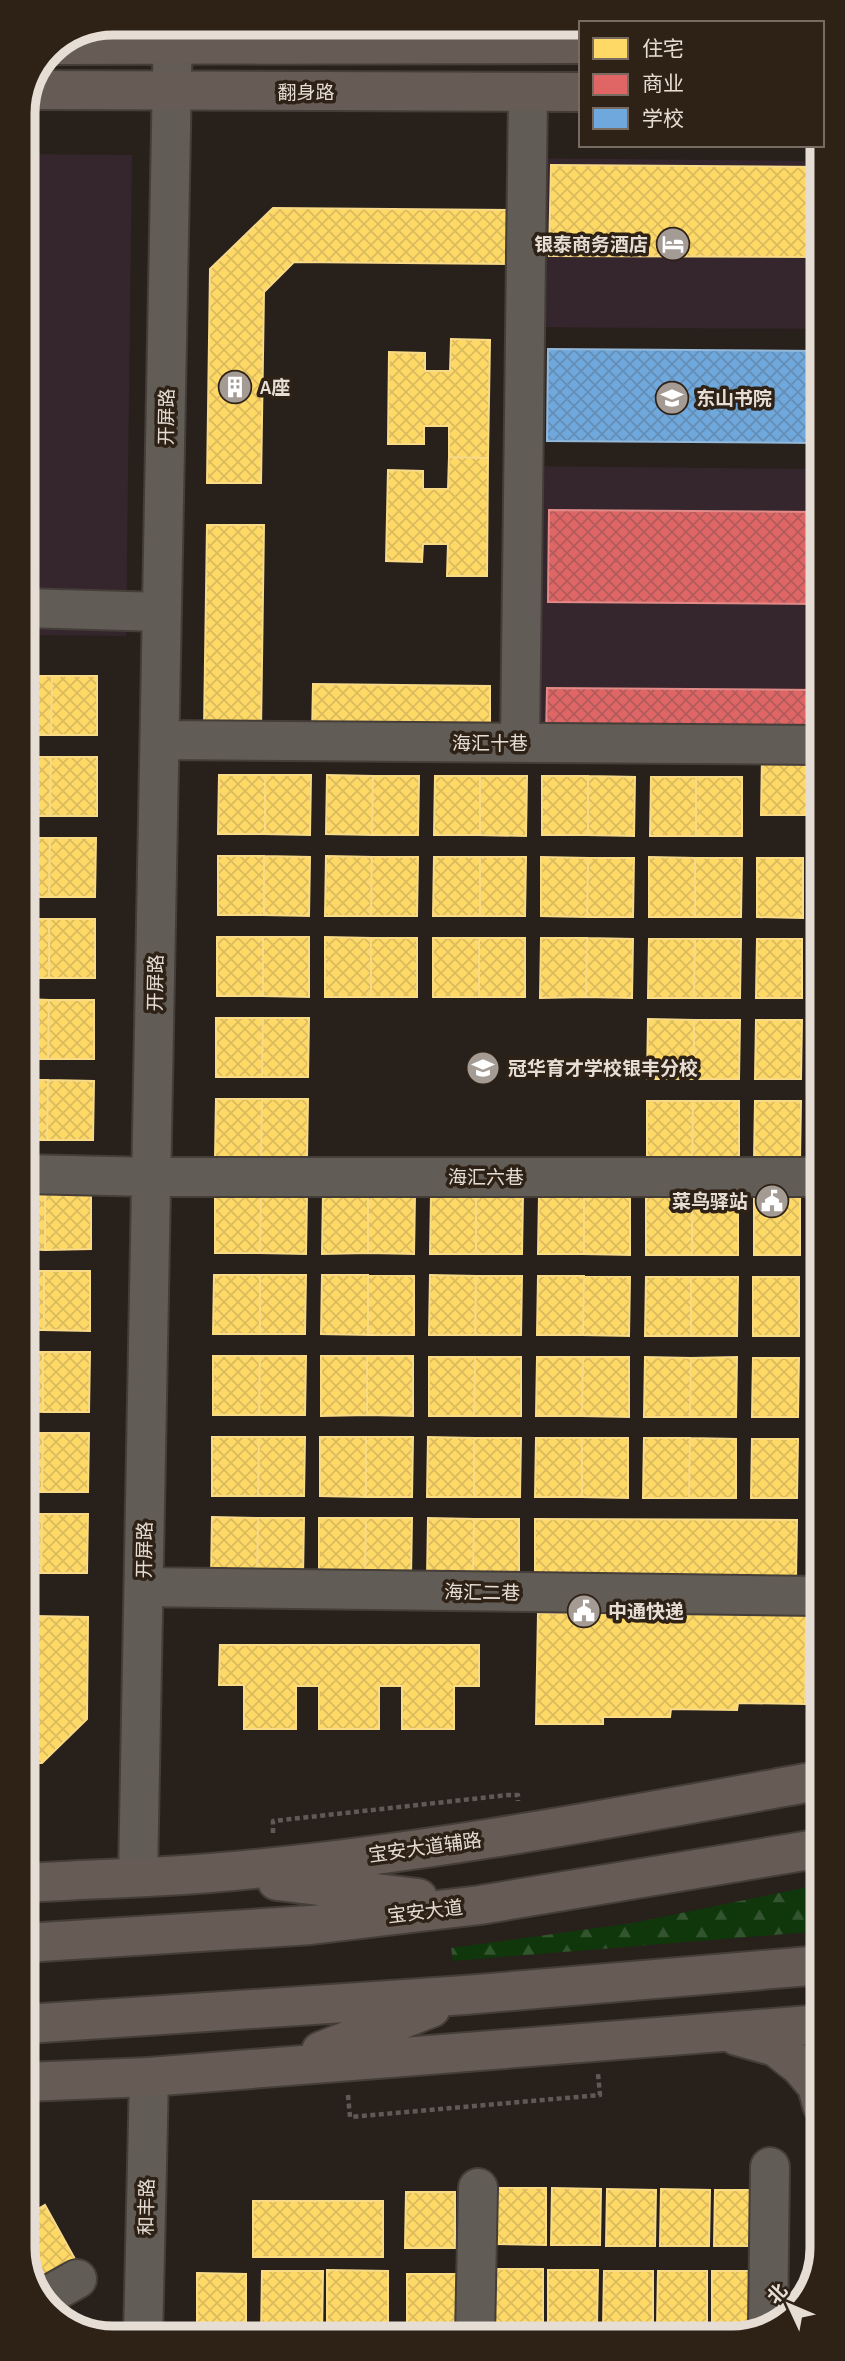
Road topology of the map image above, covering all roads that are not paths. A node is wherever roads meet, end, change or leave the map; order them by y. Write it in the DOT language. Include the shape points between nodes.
graph roads {
  1 [pos="163,35"];
  2 [pos="173,35"];
  3 [pos="214,35"];
  4 [pos="79,43"];
  5 [pos="579,44"];
  6 [pos="39,90"];
  7 [pos="172,91"];
  8 [pos="528,92"];
  9 [pos="579,92"];
  10 [pos="35,608"];
  11 [pos="162,612"];
  12 [pos="160,740"];
  13 [pos="520,743"];
  14 [pos="810,745"];
  15 [pos="35,1174"];
  16 [pos="152,1177"];
  17 [pos="810,1177"];
  18 [pos="144,1587"];
  19 [pos="810,1597"];
  20 [pos="810,1782"];
  21 [pos="810,1850"];
  22 [pos="209,1873"];
  23 [pos="138,1876"];
  24 [pos="35,1882"];
  25 [pos="480,1905"];
  26 [pos="35,1942"];
  27 [pos="810,1966"];
  28 [pos="465,1995"];
  29 [pos="35,2023"];
  30 [pos="810,2025"];
  31 [pos="721,2031"];
  32 [pos="283,2066"];
  33 [pos="149,2077"];
  34 [pos="810,2078"];
  35 [pos="35,2082"];
  36 [pos="771,2167"];
  37 [pos="478,2189"];
  38 [pos="76,2279"];
  39 [pos="50,2294"];
  40 [pos="768,2317"];
  41 [pos="143,2326"];
  42 [pos="475,2326"];
  1 -- 4 [label="main road"];
  2 -- 7 [label="street, 开屏路"];
  3 -- 5 [label="main road"];
  6 -- 7 [label="main road, 翻身路"];
  7 -- 8 [label="main road, 翻身路"];
  7 -- 11 [label="street, 开屏路"];
  8 -- 9 [label="main road, 翻身路"];
  8 -- 13 [label="street"];
  10 -- 11 [label="street"];
  11 -- 12 [label="street, 开屏路"];
  12 -- 13 [label="street, 海汇十巷"];
  12 -- 16 [label="street, 开屏路"];
  13 -- 14 [label="street, 海汇十巷"];
  15 -- 16 [label="street, 海汇六巷"];
  16 -- 17 [label="street, 海汇六巷"];
  16 -- 18 [label="street, 开屏路"];
  18 -- 19 [label="street, 海汇二巷"];
  18 -- 23 [label="street, 开屏路"];
  20 -- 22 [label="main road, 宝安大道辅路" via="529,1833"];
  21 -- 25 [label="main road, 宝安大道"];
  22 -- 23 [label="main road, 宝安大道辅路"];
  22 -- 25 [label="main road"];
  23 -- 24 [label="main road, 宝安大道辅路"];
  25 -- 26 [label="main road, 宝安大道" via="311,1925"];
  27 -- 28 [label="main road"];
  28 -- 29 [label="main road"];
  28 -- 32 [label="main road"];
  30 -- 31 [label="main road"];
  31 -- 32 [label="main road"];
  31 -- 34 [label="main road" via="776,2047"];
  32 -- 33 [label="main road"];
  33 -- 35 [label="main road"];
  33 -- 41 [label="street, 和丰路"];
  36 -- 40 [label="street"];
  37 -- 42 [label="street"];
  38 -- 39 [label="street"];
}
